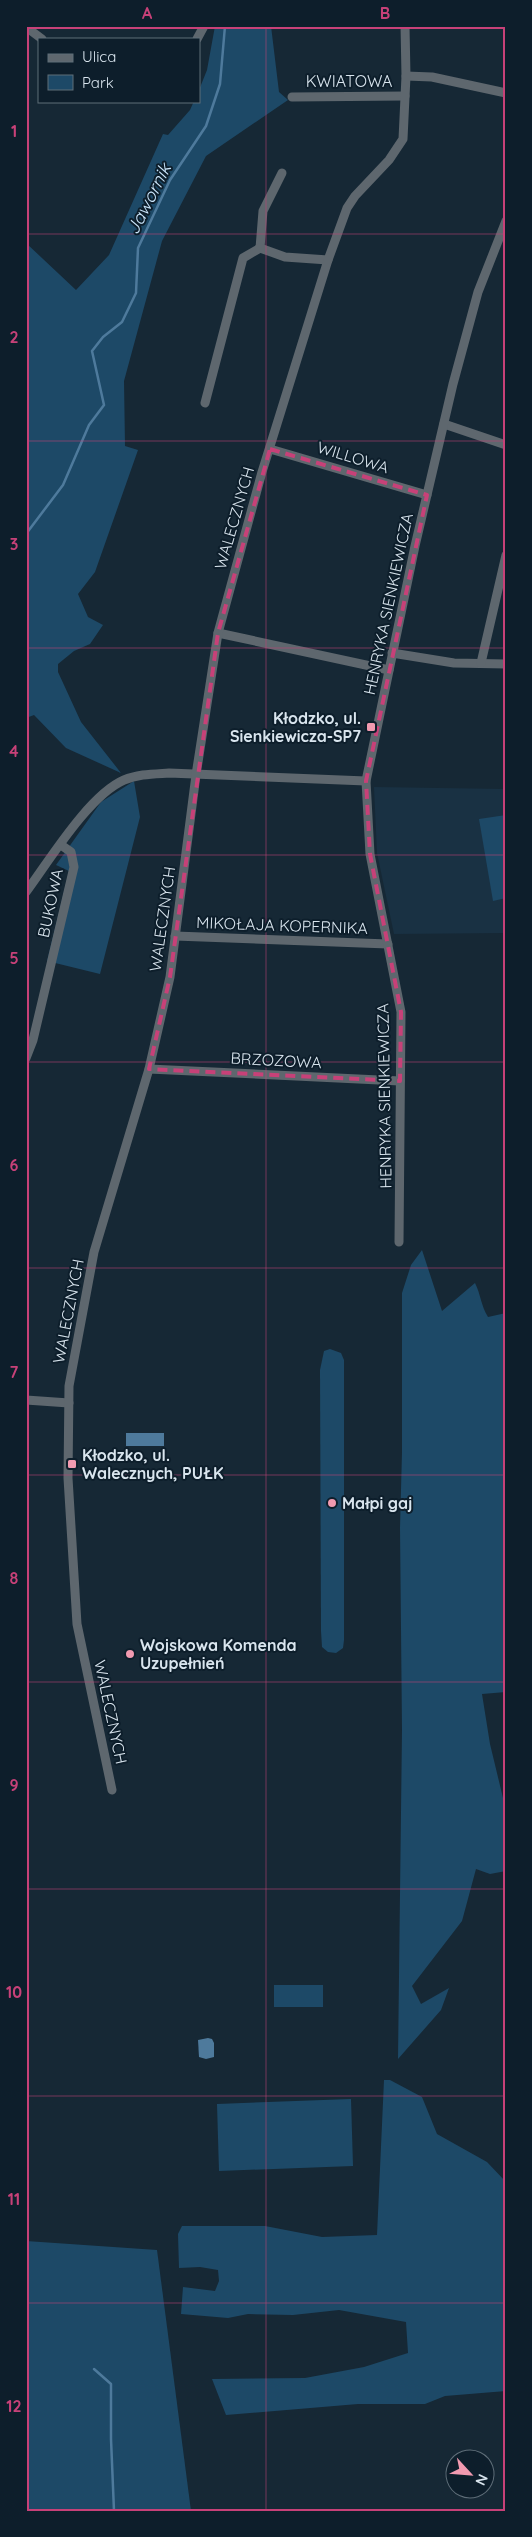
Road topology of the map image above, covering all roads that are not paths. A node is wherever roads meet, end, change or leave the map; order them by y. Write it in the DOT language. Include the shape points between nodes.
graph roads {
  1 [pos="204,26"];
  2 [pos="405,26"];
  3 [pos="26,27"];
  4 [pos="41,38"];
  5 [pos="198,38"];
  6 [pos="406,76"];
  7 [pos="506,93"];
  8 [pos="405,96"];
  9 [pos="292,97"];
  10 [pos="282,173"];
  11 [pos="506,221"];
  12 [pos="260,248"];
  13 [pos="328,260"];
  14 [pos="206,402"];
  15 [pos="444,424"];
  16 [pos="506,445"];
  17 [pos="270,449"];
  18 [pos="427,495"];
  19 [pos="506,555"];
  20 [pos="218,633"];
  21 [pos="392,653"];
  22 [pos="481,663"];
  23 [pos="506,664"];
  24 [pos="389,670"];
  25 [pos="196,775"];
  26 [pos="366,781"];
  27 [pos="61,845"];
  28 [pos="26,892"];
  29 [pos="175,936"];
  30 [pos="388,944"];
  31 [pos="26,1058"];
  32 [pos="150,1069"];
  33 [pos="400,1081"];
  34 [pos="399,1242"];
  35 [pos="26,1400"];
  36 [pos="69,1403"];
  37 [pos="112,1790"];
  1 -- 5 [label="street"];
  2 -- 6 [label="street, WALECZNYCH"];
  3 -- 4 [label="street"];
  6 -- 7 [label="street" via="432,77"];
  6 -- 8 [label="street, WALECZNYCH"];
  8 -- 9 [label="street, KWIATOWA"];
  8 -- 13 [label="street, WALECZNYCH" via="401,144 351,201"];
  10 -- 12 [label="street" via="263,211"];
  11 -- 15 [label="street, HENRYKA SIENKIEWICZA" via="478,292"];
  12 -- 13 [label="street" via="285,257"];
  12 -- 14 [label="street" via="243,258"];
  13 -- 17 [label="street, WALECZNYCH"];
  15 -- 16 [label="street"];
  15 -- 18 [label="street, HENRYKA SIENKIEWICZA"];
  17 -- 18 [label="street, WILLOWA"];
  17 -- 20 [label="street, WALECZNYCH"];
  18 -- 21 [label="street, HENRYKA SIENKIEWICZA"];
  19 -- 22 [label="street"];
  20 -- 24 [label="street"];
  20 -- 25 [label="street, WALECZNYCH"];
  21 -- 22 [label="street" via="454,664"];
  21 -- 24 [label="street, HENRYKA SIENKIEWICZA"];
  22 -- 23 [label="street"];
  24 -- 26 [label="street, HENRYKA SIENKIEWICZA"];
  25 -- 26 [label="street"];
  25 -- 27 [label="street" via="169,772 123,780 96,800"];
  25 -- 29 [label="street, WALECZNYCH"];
  26 -- 30 [label="street, HENRYKA SIENKIEWICZA" via="370,854"];
  27 -- 28 [label="street"];
  27 -- 31 [label="street, BUKOWA" via="70,852 74,867"];
  29 -- 30 [label="street, MIKOŁAJA KOPERNIKA"];
  29 -- 32 [label="street, WALECZNYCH" via="170,977"];
  30 -- 33 [label="street, HENRYKA SIENKIEWICZA" via="401,1012"];
  32 -- 33 [label="street, BRZOZOWA"];
  32 -- 36 [label="street, WALECZNYCH" via="94,1252"];
  33 -- 34 [label="street, HENRYKA SIENKIEWICZA"];
  35 -- 36 [label="street"];
  36 -- 37 [label="street, WALECZNYCH" via="69,1523 77,1624"];
}
